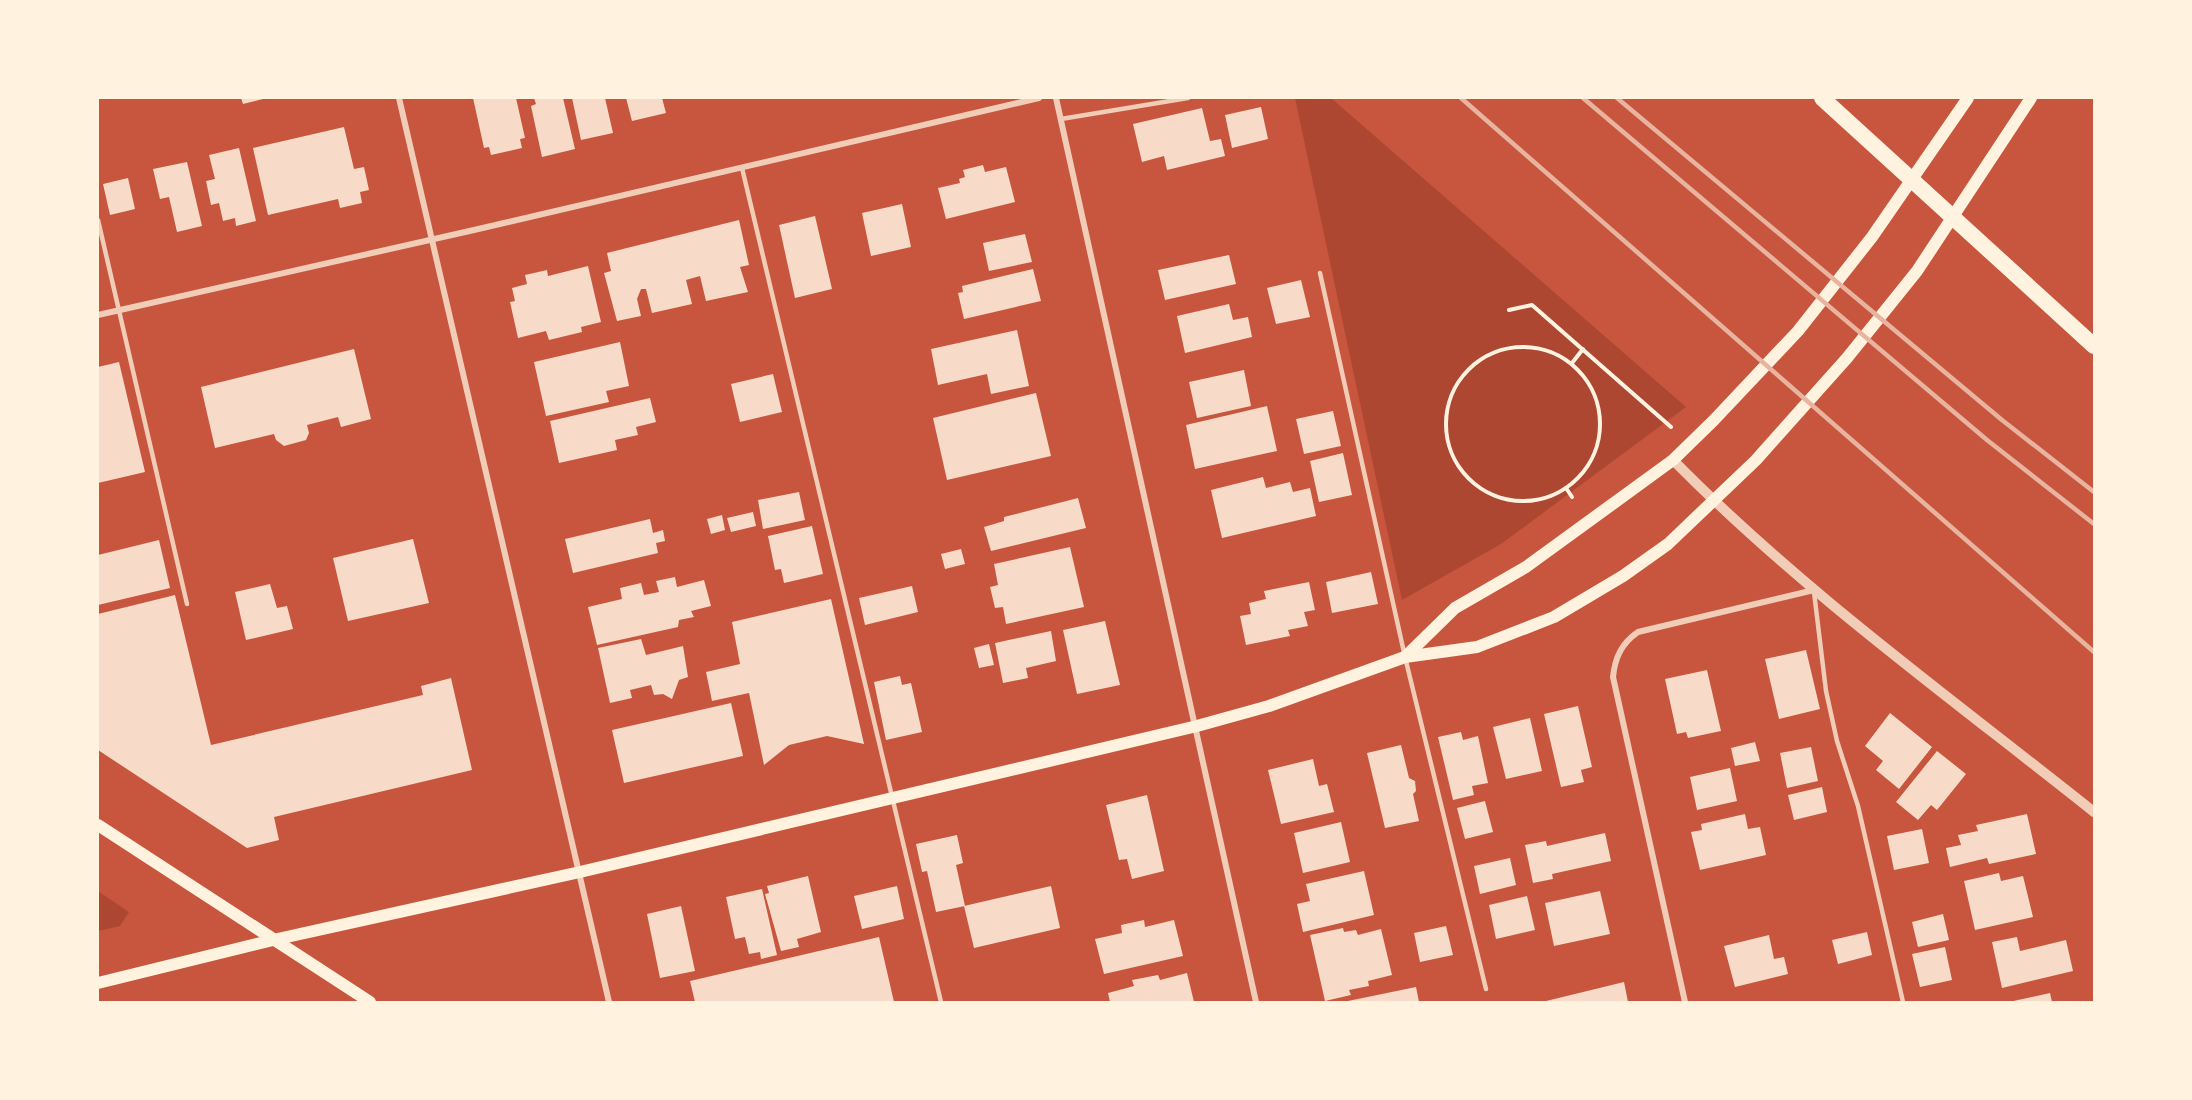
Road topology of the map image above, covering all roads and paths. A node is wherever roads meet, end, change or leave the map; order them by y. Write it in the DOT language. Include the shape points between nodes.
graph roads {
  1 [pos="399,98"];
  2 [pos="1040,98"];
  3 [pos="1056,98"];
  4 [pos="1188,98"];
  5 [pos="1822,98"];
  6 [pos="1968,98"];
  7 [pos="2031,98"];
  8 [pos="1061,119"];
  9 [pos="742,168"];
  10 [pos="98,220"];
  11 [pos="430,239"];
  12 [pos="1320,273"];
  13 [pos="118,310"];
  14 [pos="1509,310"];
  15 [pos="98,315"];
  16 [pos="2094,346"];
  17 [pos="1583,349"];
  18 [pos="1572,363"];
  19 [pos="1671,427"];
  20 [pos="1672,460"];
  21 [pos="1566,488"];
  22 [pos="1572,497"];
  23 [pos="1714,501"];
  24 [pos="1814,590"];
  25 [pos="187,604"];
  26 [pos="1405,657"];
  27 [pos="1197,726"];
  28 [pos="893,798"];
  29 [pos="2094,812"];
  30 [pos="98,825"];
  31 [pos="580,872"];
  32 [pos="273,940"];
  33 [pos="98,983"];
  34 [pos="1486,989"];
  35 [pos="370,1002"];
  36 [pos="609,1002"];
  37 [pos="941,1002"];
  38 [pos="1256,1002"];
  39 [pos="1685,1002"];
  40 [pos="1903,1002"];
  1 -- 11 [label="street"];
  2 -- 9 [label="street"];
  3 -- 8 [label="street"];
  4 -- 8 [label="lane"];
  5 -- 16 [label="highway"];
  6 -- 20 [label="main road" via="1872,237 1798,331"];
  7 -- 23 [label="main road" via="1917,271 1847,358"];
  8 -- 27 [label="street"];
  9 -- 11 [label="street"];
  9 -- 28 [label="lane"];
  10 -- 13 [label="lane"];
  11 -- 13 [label="street"];
  11 -- 31 [label="street"];
  12 -- 26 [label="lane"];
  13 -- 15 [label="street"];
  13 -- 25 [label="lane"];
  14 -- 17 [label="path" via="1532,305"];
  17 -- 18 [label="path"];
  17 -- 19 [label="path"];
  18 -- 21 [label="path" via="1588,381 1598,403 1600,427 1596,451 1584,472"];
  18 -- 21 [label="path" via="1551,351 1527,346 1504,349 1479,360 1460,378 1449,403 1446,429 1453,455 1468,477 1489,493 1515,501 1542,499"];
  20 -- 23 [label="street"];
  20 -- 26 [label="main road" via="1526,567 1455,608"];
  21 -- 22 [label="path"];
  23 -- 24 [label="street"];
  23 -- 26 [label="main road" via="1668,544 1554,617 1477,647"];
  24 -- 29 [label="street"];
  24 -- 39 [label="street" via="1638,632 1627,639 1615,663 1613,677"];
  24 -- 40 [label="lane" via="1826,691 1858,806"];
  26 -- 27 [label="main road" via="1269,706"];
  26 -- 34 [label="lane"];
  27 -- 28 [label="main road"];
  27 -- 38 [label="street"];
  28 -- 31 [label="main road"];
  28 -- 37 [label="lane"];
  30 -- 32 [label="main road"];
  31 -- 32 [label="main road"];
  31 -- 36 [label="street"];
  32 -- 33 [label="main road"];
  32 -- 35 [label="main road"];
}
